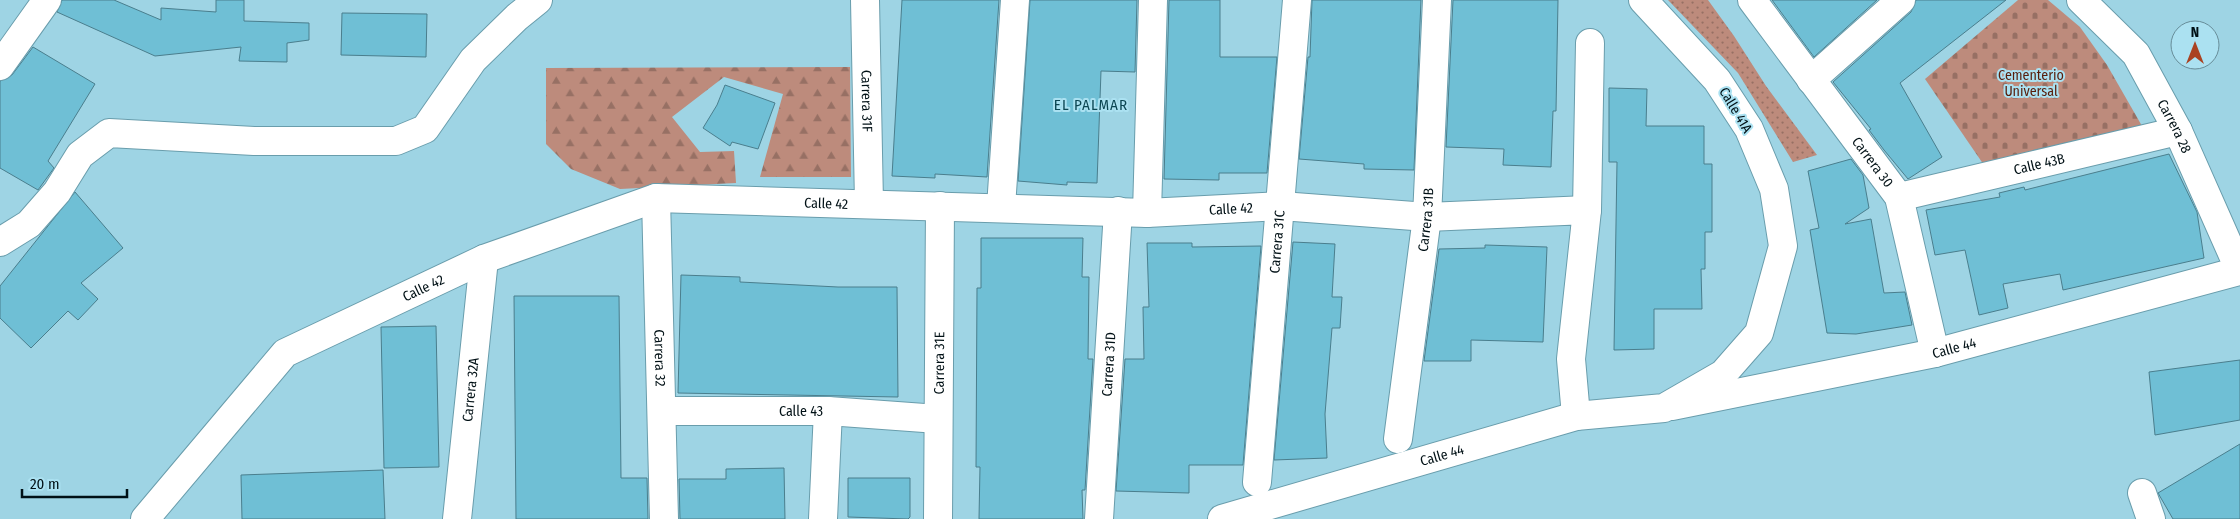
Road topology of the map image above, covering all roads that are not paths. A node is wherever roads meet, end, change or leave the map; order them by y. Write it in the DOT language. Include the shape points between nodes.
graph roads {
  1 [pos="47,0"];
  2 [pos="538,0"];
  3 [pos="864,0"];
  4 [pos="1015,0"];
  5 [pos="1153,0"];
  6 [pos="1297,0"];
  7 [pos="1437,0"];
  8 [pos="1642,0"];
  9 [pos="1752,0"];
  10 [pos="1900,0"];
  11 [pos="2081,0"];
  12 [pos="1590,43"];
  13 [pos="0,66"];
  14 [pos="1811,80"];
  15 [pos="2178,130"];
  16 [pos="656,198"];
  17 [pos="1899,198"];
  18 [pos="869,203"];
  19 [pos="940,206"];
  20 [pos="1281,206"];
  21 [pos="1001,207"];
  22 [pos="1587,210"];
  23 [pos="1118,211"];
  24 [pos="1147,212"];
  25 [pos="1427,216"];
  26 [pos="0,242"];
  27 [pos="1784,246"];
  28 [pos="484,259"];
  29 [pos="2240,271"];
  30 [pos="1935,353"];
  31 [pos="1664,408"];
  32 [pos="828,410"];
  33 [pos="663,411"];
  34 [pos="1576,416"];
  35 [pos="938,419"];
  36 [pos="1398,439"];
  37 [pos="1257,482"];
  38 [pos="2142,493"];
  39 [pos="145,519"];
  40 [pos="457,519"];
  41 [pos="664,519"];
  42 [pos="823,519"];
  43 [pos="938,519"];
  44 [pos="1098,519"];
  45 [pos="1222,519"];
  46 [pos="2151,519"];
  1 -- 13 [label="street"];
  2 -- 26 [label="street" via="473,60 425,129 396,141 254,141 109,133 80,155 57,192 29,224"];
  3 -- 18 [label="street, Carrera 31F"];
  4 -- 21 [label="street"];
  5 -- 24 [label="street"];
  6 -- 20 [label="street, Carrera 31C"];
  7 -- 25 [label="street, Carrera 31B"];
  8 -- 27 [label="street, Calle 41A" via="1718,80 1749,129 1774,189"];
  9 -- 14 [label="street, Carrera 30"];
  10 -- 14 [label="street"];
  11 -- 15 [label="street, Carrera 28" via="2136,54"];
  12 -- 22 [label="street"];
  14 -- 17 [label="street, Carrera 30"];
  15 -- 17 [label="street, Calle 43B"];
  15 -- 29 [label="street, Carrera 28"];
  16 -- 18 [label="street, Calle 42"];
  16 -- 28 [label="street, Calle 42"];
  16 -- 33 [label="street, Carrera 32"];
  17 -- 30 [label="street, Carrera 30"];
  18 -- 19 [label="street, Calle 42"];
  19 -- 21 [label="street, Calle 42"];
  19 -- 35 [label="street, Carrera 31E"];
  20 -- 24 [label="street, Calle 42"];
  20 -- 25 [label="street, Calle 42"];
  20 -- 37 [label="street, Carrera 31C"];
  21 -- 23 [label="street, Calle 42"];
  22 -- 25 [label="street, Calle 42"];
  22 -- 34 [label="street" via="1571,359"];
  23 -- 24 [label="street, Calle 42"];
  23 -- 44 [label="street, Carrera 31D"];
  25 -- 36 [label="street, Carrera 31B"];
  27 -- 31 [label="street, Calle 44" via="1759,333 1723,374"];
  28 -- 39 [label="street, Calle 42" via="285,353"];
  28 -- 40 [label="street, Carrera 32A"];
  29 -- 30 [label="street, Calle 44"];
  30 -- 31 [label="street, Calle 44"];
  31 -- 34 [label="street, Calle 44"];
  32 -- 33 [label="street, Calle 43"];
  32 -- 35 [label="street, Calle 43"];
  32 -- 42 [label="street"];
  33 -- 41 [label="street, Carrera 32"];
  34 -- 45 [label="street, Calle 44"];
  35 -- 43 [label="street, Carrera 31E"];
  38 -- 46 [label="street"];
}
